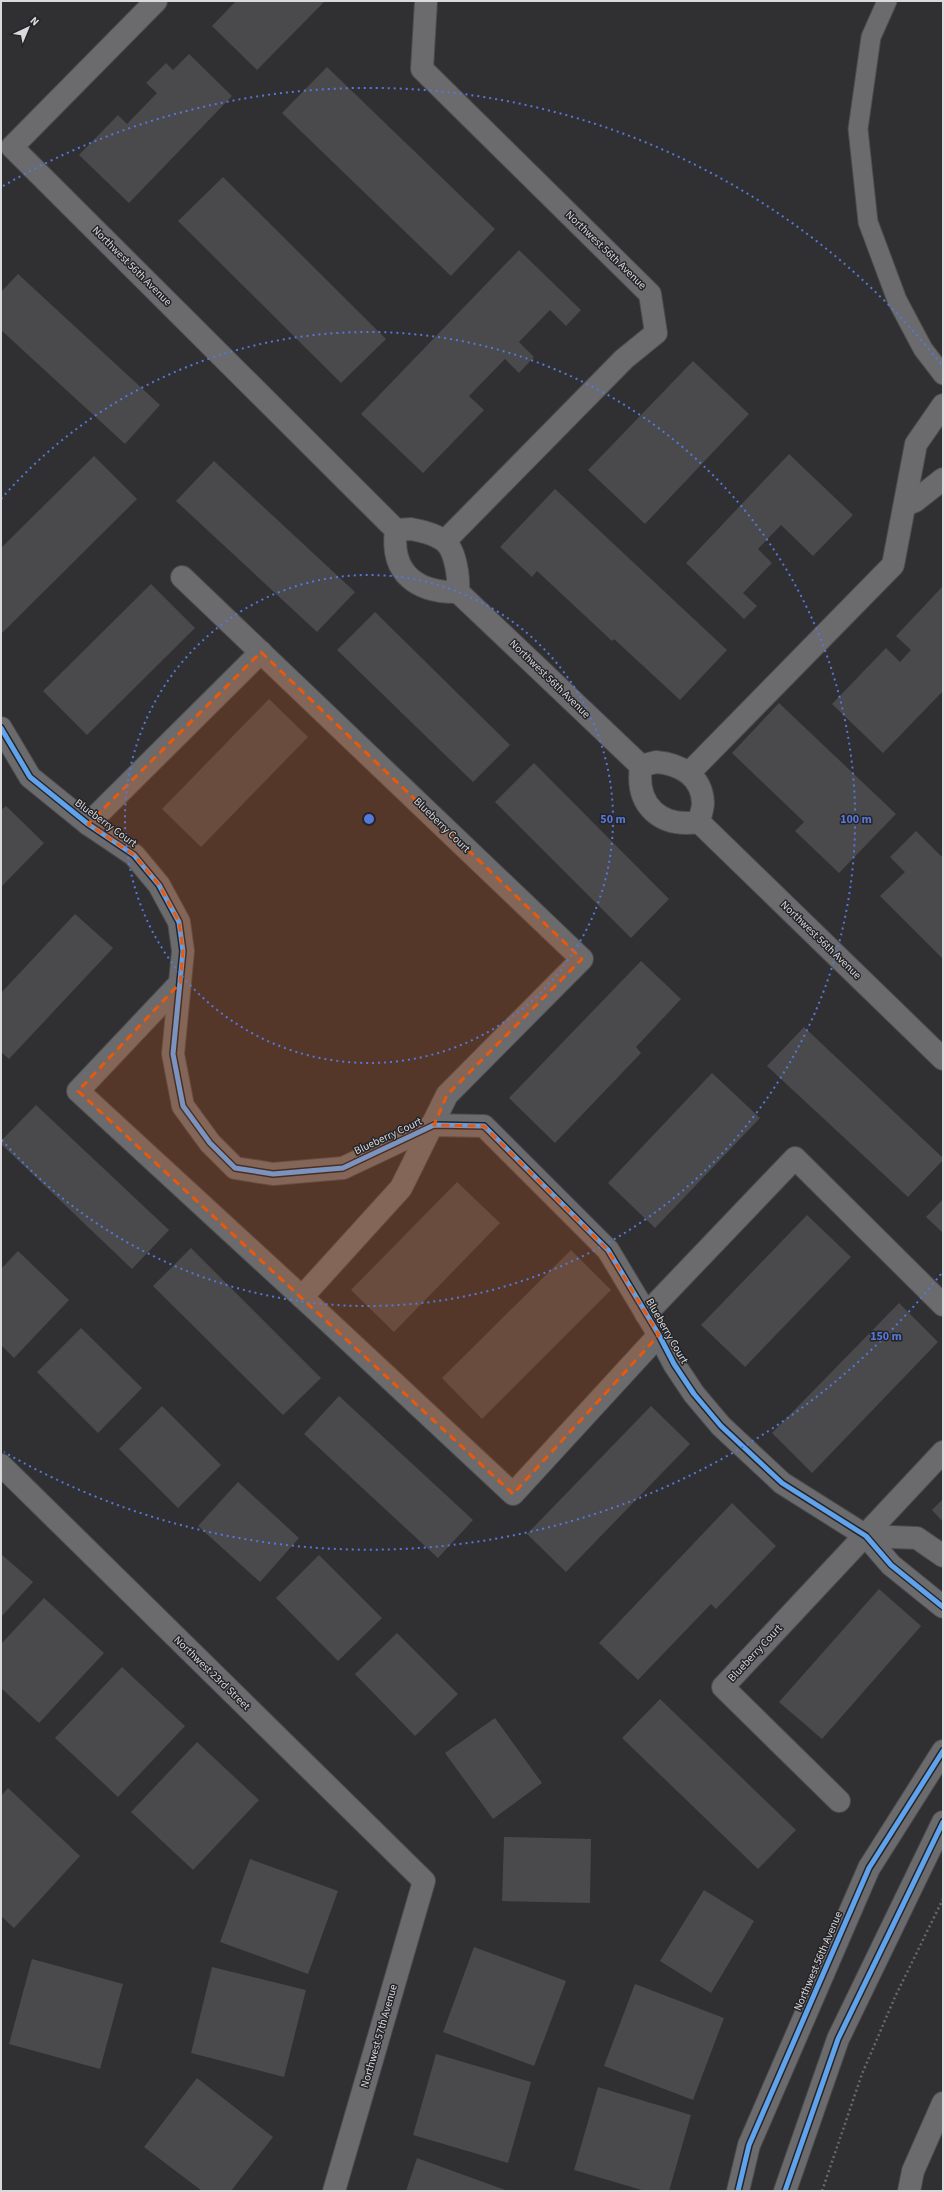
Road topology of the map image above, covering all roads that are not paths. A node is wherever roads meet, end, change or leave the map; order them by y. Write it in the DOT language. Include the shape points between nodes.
graph roads {
  1 [pos="156,1"];
  2 [pos="426,1"];
  3 [pos="886,1"];
  4 [pos="943,374"];
  5 [pos="943,405"];
  6 [pos="943,479"];
  7 [pos="906,505"];
  8 [pos="396,530"];
  9 [pos="445,541"];
  10 [pos="182,577"];
  11 [pos="458,592"];
  12 [pos="262,652"];
  13 [pos="3,738"];
  14 [pos="641,766"];
  15 [pos="689,773"];
  16 [pos="699,822"];
  17 [pos="88,824"];
  18 [pos="180,983"];
  19 [pos="943,1059"];
  20 [pos="434,1125"];
  21 [pos="302,1297"];
  22 [pos="943,1305"];
  23 [pos="646,1314"];
  24 [pos="659,1335"];
  25 [pos="943,1452"];
  26 [pos="1,1465"];
  27 [pos="866,1536"];
  28 [pos="943,1556"];
  29 [pos="943,1607"];
  30 [pos="943,1751"];
  31 [pos="839,1801"];
  32 [pos="943,1822"];
  33 [pos="424,1880"];
  34 [pos="943,2103"];
  35 [pos="334,2191"];
  36 [pos="738,2191"];
  37 [pos="785,2191"];
  38 [pos="910,2191"];
  1 -- 8 [label="street, Northwest 56th Avenue" via="12,147"];
  2 -- 9 [label="street, Northwest 56th Avenue" via="422,69 650,294 656,333 624,358"];
  3 -- 4 [label="lane" via="872,37 858,129 868,222 897,300 923,349"];
  5 -- 7 [label="street" via="916,444"];
  6 -- 7 [label="street"];
  7 -- 15 [label="street" via="893,565"];
  8 -- 9 [label="street" via="427,532"];
  8 -- 11 [label="street" via="394,544 399,562 409,580 442,592"];
  9 -- 11 [label="street" via="455,560 459,578"];
  10 -- 12 [label="street, Blueberry Court"];
  11 -- 14 [label="street, Northwest 56th Avenue"];
  12 -- 17 [label="street, Blueberry Court"];
  12 -- 20 [label="street, Blueberry Court" via="582,959 447,1096"];
  13 -- 17 [label="street, Blueberry Court" via="30,777"];
  14 -- 15 [label="street" via="656,762 673,764"];
  14 -- 16 [label="street" via="638,782 641,795 652,812 668,820 685,824"];
  15 -- 16 [label="street" via="699,789 703,803"];
  16 -- 19 [label="street, Northwest 56th Avenue"];
  17 -- 18 [label="street, Blueberry Court" via="134,855 159,885 179,922 183,950"];
  18 -- 20 [label="street, Blueberry Court" via="173,1054 183,1106 210,1143 235,1168 273,1174 343,1168"];
  18 -- 21 [label="street, Blueberry Court" via="78,1091"];
  20 -- 21 [label="street, Blueberry Court" via="401,1188"];
  20 -- 23 [label="street, Blueberry Court" via="484,1126 608,1250"];
  21 -- 24 [label="street, Blueberry Court" via="513,1494"];
  22 -- 23 [label="street, Blueberry Court" via="795,1158"];
  23 -- 24 [label="street, Blueberry Court"];
  24 -- 27 [label="street, Blueberry Court" via="694,1394 722,1426 782,1483"];
  25 -- 27 [label="street, Blueberry Court"];
  26 -- 33 [label="street, Northwest 23rd Street"];
  27 -- 28 [label="street" via="917,1538"];
  27 -- 29 [label="street, Blueberry Court" via="891,1565"];
  27 -- 31 [label="street, Blueberry Court" via="723,1687"];
  30 -- 36 [label="street, Northwest 56th Avenue" via="869,1868 749,2145"];
  32 -- 37 [label="street" via="838,2039"];
  33 -- 35 [label="street, Northwest 57th Avenue"];
  34 -- 38 [label="street" via="913,2171"];
}
